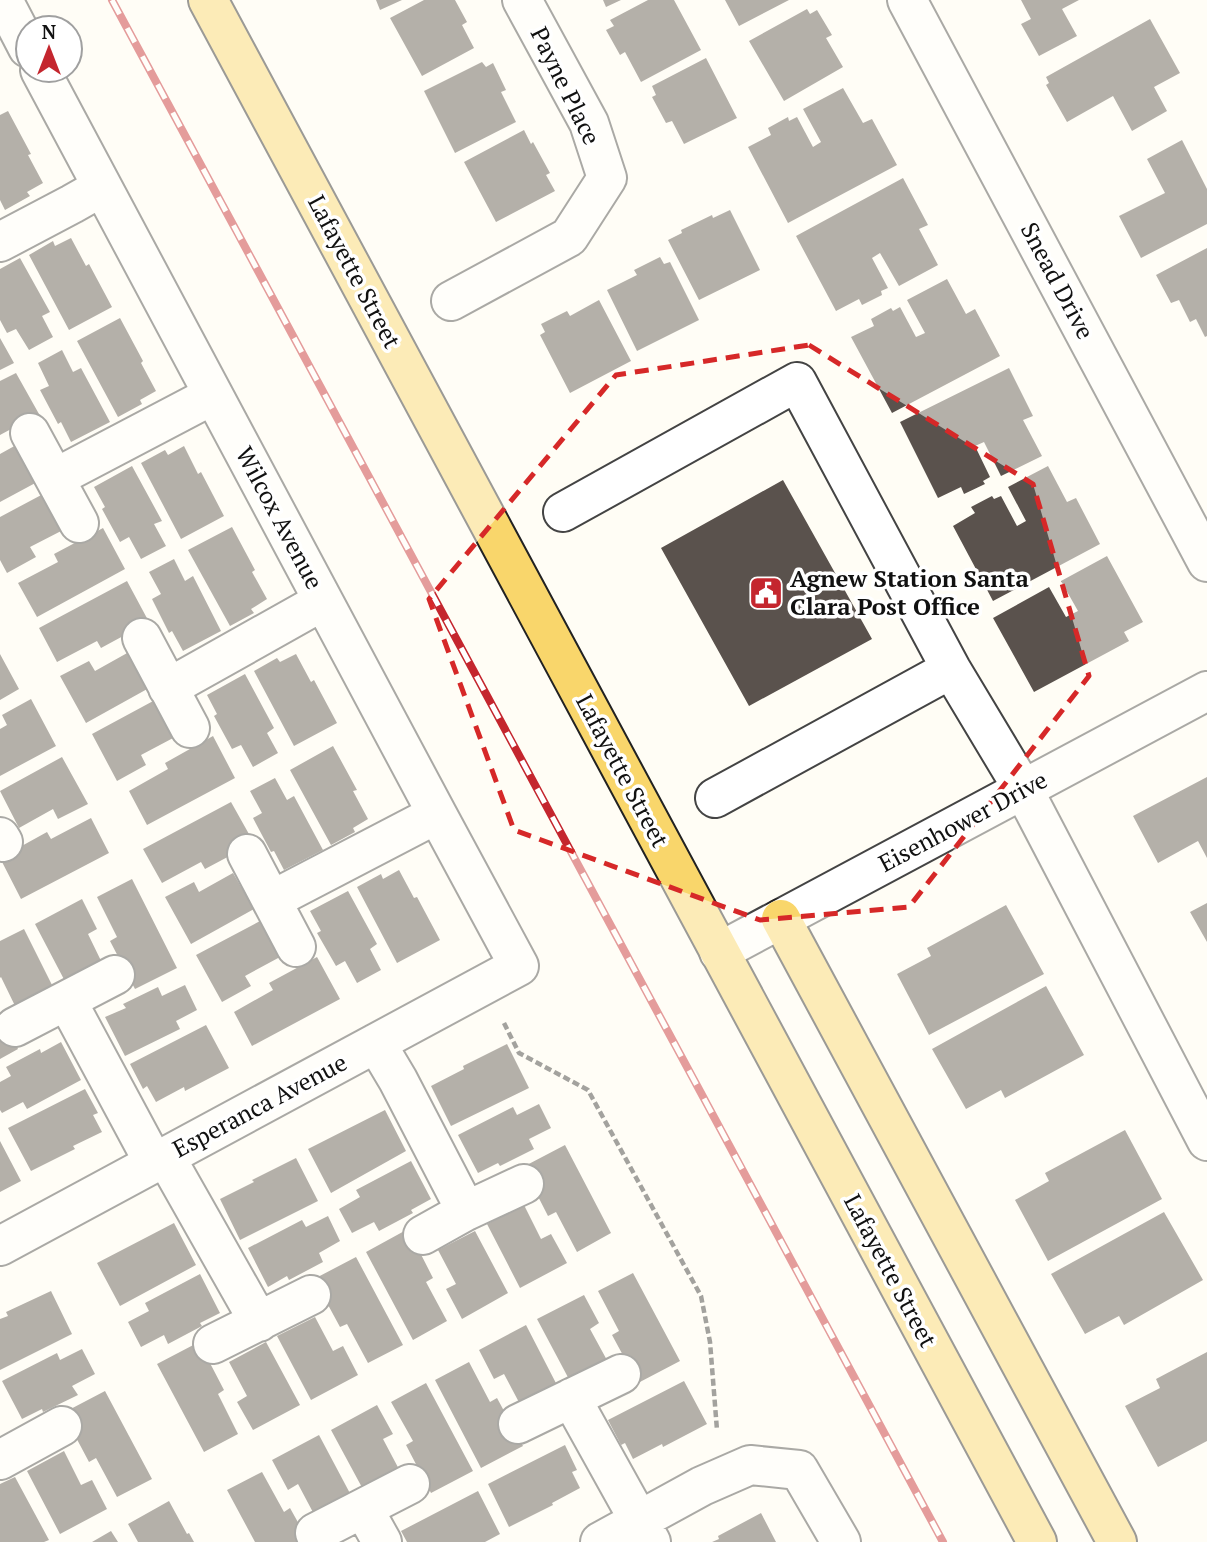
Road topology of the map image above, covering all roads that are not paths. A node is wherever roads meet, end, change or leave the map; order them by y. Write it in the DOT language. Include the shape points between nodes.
graph roads {
  1 [pos="3,0"];
  2 [pos="208,0"];
  3 [pos="522,0"];
  4 [pos="907,0"];
  5 [pos="14,21"];
  6 [pos="47,84"];
  7 [pos="102,187"];
  8 [pos="0,242"];
  9 [pos="451,302"];
  10 [pos="214,395"];
  11 [pos="30,433"];
  12 [pos="55,478"];
  13 [pos="562,512"];
  14 [pos="79,523"];
  15 [pos="1207,562"];
  16 [pos="323,601"];
  17 [pos="142,638"];
  18 [pos="951,669"];
  19 [pos="168,688"];
  20 [pos="1207,691"];
  21 [pos="190,728"];
  22 [pos="1023,789"];
  23 [pos="716,798"];
  24 [pos="437,814"];
  25 [pos="247,855"];
  26 [pos="272,900"];
  27 [pos="781,919"];
  28 [pos="296,947"];
  29 [pos="719,952"];
  30 [pos="519,966"];
  31 [pos="115,975"];
  32 [pos="67,1000"];
  33 [pos="15,1027"];
  34 [pos="376,1043"];
  35 [pos="1207,1141"];
  36 [pos="159,1160"];
  37 [pos="524,1184"];
  38 [pos="466,1211"];
  39 [pos="423,1235"];
  40 [pos="0,1246"];
  41 [pos="311,1295"];
  42 [pos="259,1322"];
  43 [pos="213,1344"];
  44 [pos="621,1374"];
  45 [pos="571,1398"];
  46 [pos="518,1424"];
  47 [pos="62,1426"];
  48 [pos="4,1450"];
  49 [pos="410,1484"];
  50 [pos="363,1508"];
  51 [pos="645,1531"];
  52 [pos="315,1533"];
  53 [pos="382,1542"];
  54 [pos="600,1542"];
  55 [pos="841,1542"];
  56 [pos="1037,1542"];
  57 [pos="1117,1542"];
  1 -- 5 [label="street"];
  2 -- 29 [label="main road, Lafayette Street"];
  3 -- 9 [label="street, Payne Place" via="589,123 607,178 569,237"];
  4 -- 15 [label="street, Snead Drive"];
  6 -- 7 [label="street, Wilcox Avenue"];
  7 -- 8 [label="street"];
  7 -- 10 [label="street, Wilcox Avenue"];
  10 -- 12 [label="street"];
  10 -- 16 [label="street, Wilcox Avenue"];
  11 -- 12 [label="street"];
  12 -- 14 [label="street"];
  13 -- 18 [label="street" via="797,382"];
  16 -- 19 [label="street"];
  16 -- 24 [label="street, Wilcox Avenue"];
  17 -- 19 [label="street"];
  18 -- 22 [label="street"];
  18 -- 23 [label="street"];
  19 -- 21 [label="street"];
  20 -- 22 [label="street, Eisenhower Drive"];
  22 -- 27 [label="street, Eisenhower Drive"];
  22 -- 35 [label="street"];
  24 -- 26 [label="street"];
  24 -- 30 [label="street, Wilcox Avenue"];
  25 -- 26 [label="street"];
  26 -- 28 [label="street"];
  27 -- 29 [label="street, Eisenhower Drive"];
  27 -- 57 [label="main road"];
  29 -- 56 [label="main road, Lafayette Street"];
  30 -- 34 [label="street, Esperanca Avenue"];
  31 -- 32 [label="street"];
  32 -- 33 [label="street"];
  32 -- 36 [label="street"];
  34 -- 36 [label="street, Esperanca Avenue"];
  34 -- 38 [label="street"];
  36 -- 40 [label="street, Esperanca Avenue"];
  36 -- 42 [label="street"];
  37 -- 38 [label="street"];
  38 -- 39 [label="street"];
  41 -- 42 [label="street"];
  42 -- 43 [label="street"];
  44 -- 45 [label="street"];
  45 -- 46 [label="street"];
  45 -- 51 [label="street"];
  47 -- 48 [label="street"];
  49 -- 50 [label="street"];
  50 -- 52 [label="street"];
  50 -- 53 [label="street"];
  51 -- 54 [label="street"];
  51 -- 55 [label="street" via="702,1486 750,1465 799,1470"];
}
